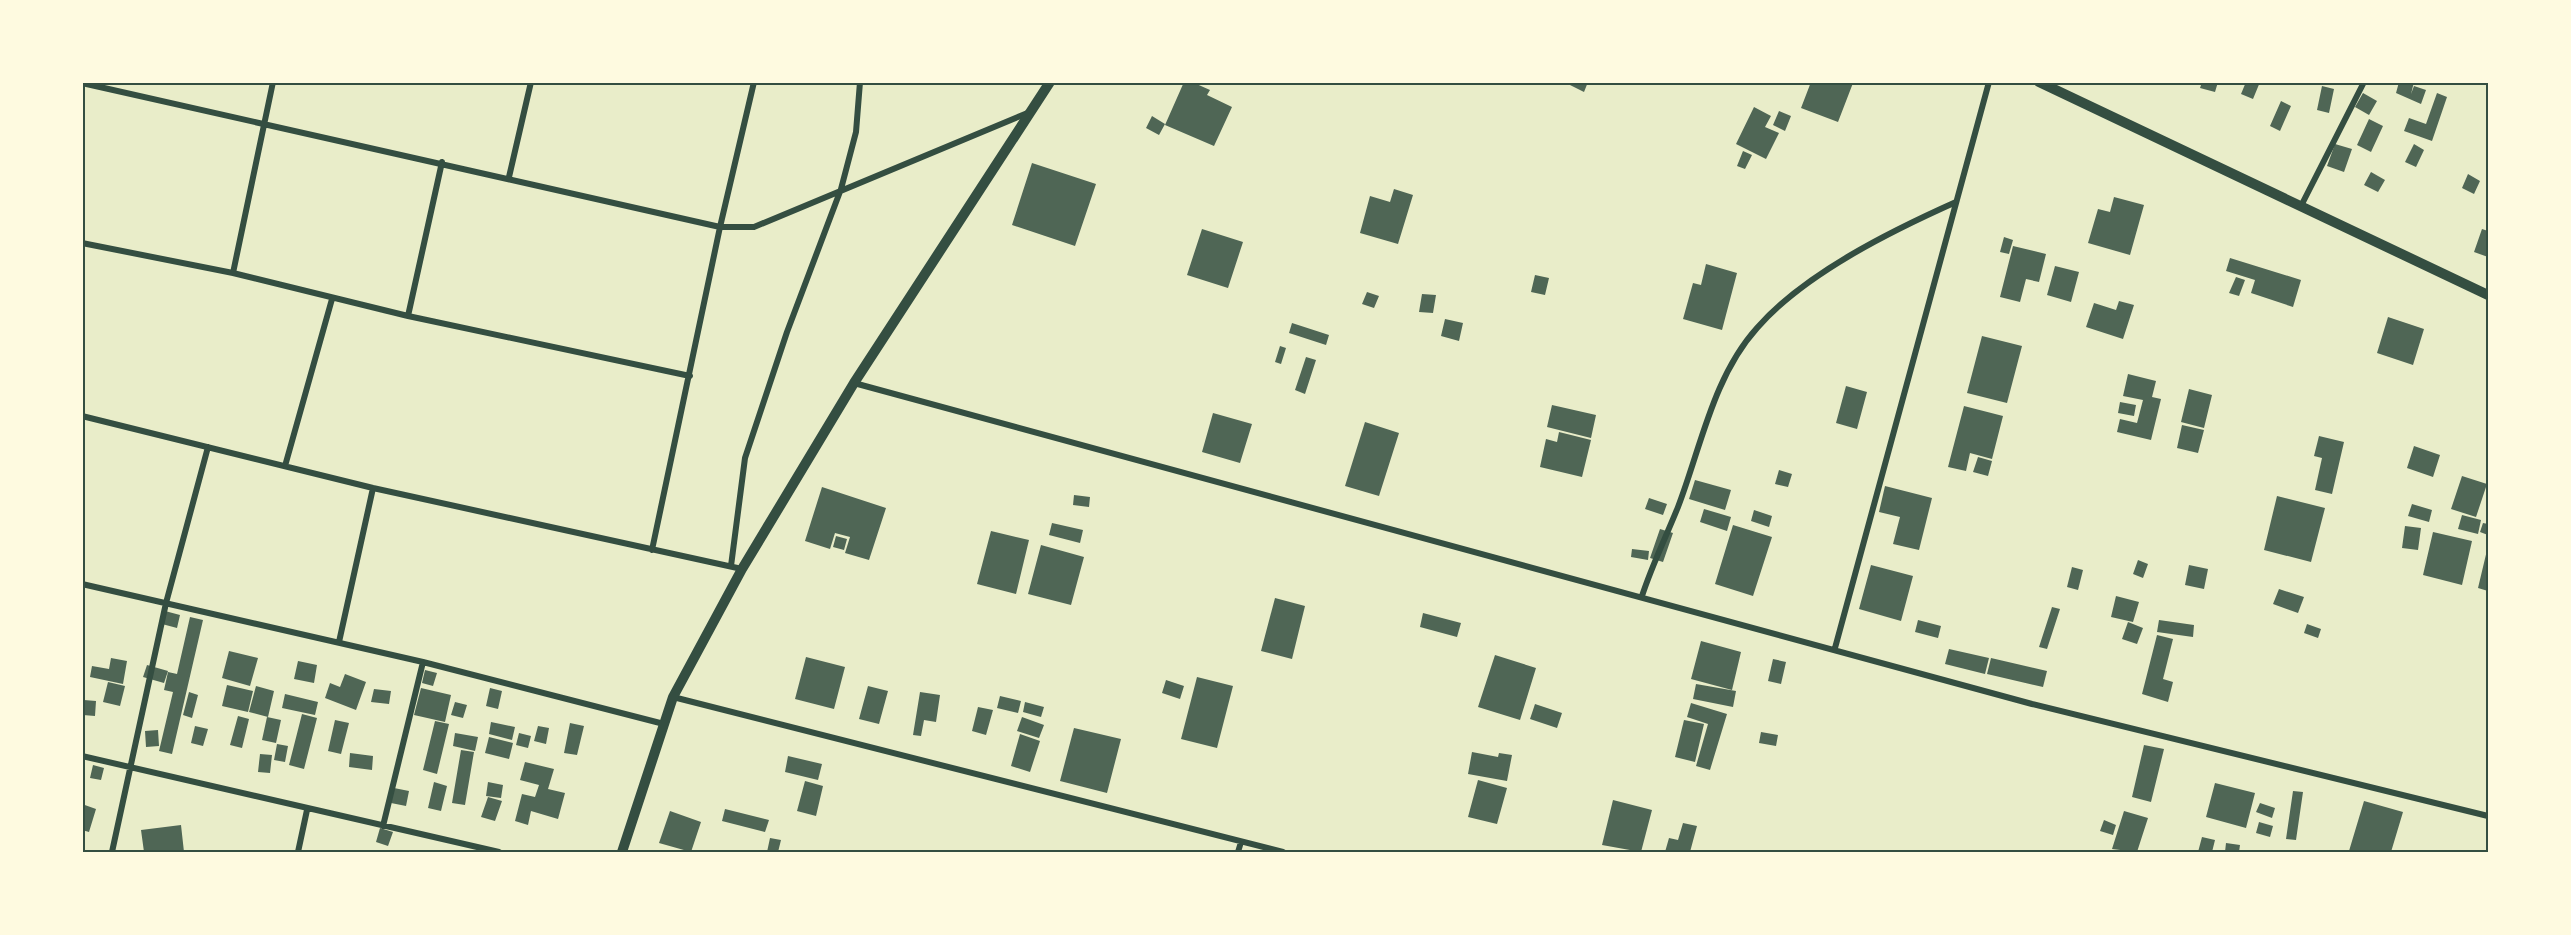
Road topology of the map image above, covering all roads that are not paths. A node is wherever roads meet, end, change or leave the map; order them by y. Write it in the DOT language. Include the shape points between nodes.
graph roads {
  1 [pos="273,82"];
  2 [pos="531,82"];
  3 [pos="754,82"];
  4 [pos="860,82"];
  5 [pos="1050,82"];
  6 [pos="1989,82"];
  7 [pos="2038,82"];
  8 [pos="2364,82"];
  9 [pos="82,83"];
  10 [pos="1030,112"];
  11 [pos="264,123"];
  12 [pos="442,162"];
  13 [pos="509,177"];
  14 [pos="841,189"];
  15 [pos="1956,202"];
  16 [pos="2301,206"];
  17 [pos="720,227"];
  18 [pos="82,243"];
  19 [pos="233,273"];
  20 [pos="2488,295"];
  21 [pos="332,299"];
  22 [pos="408,316"];
  23 [pos="690,376"];
  24 [pos="854,383"];
  25 [pos="82,416"];
  26 [pos="208,447"];
  27 [pos="285,466"];
  28 [pos="374,488"];
  29 [pos="651,550"];
  30 [pos="731,566"];
  31 [pos="742,569"];
  32 [pos="82,584"];
  33 [pos="1642,596"];
  34 [pos="166,603"];
  35 [pos="339,642"];
  36 [pos="1835,648"];
  37 [pos="423,662"];
  38 [pos="673,698"];
  39 [pos="664,724"];
  40 [pos="82,756"];
  41 [pos="130,767"];
  42 [pos="307,810"];
  43 [pos="2488,816"];
  44 [pos="383,826"];
  45 [pos="1241,842"];
  46 [pos="476,850"];
  47 [pos="112,852"];
  48 [pos="298,852"];
  49 [pos="499,852"];
  50 [pos="622,852"];
  51 [pos="1238,852"];
  52 [pos="1283,852"];
  1 -- 11 [label="street"];
  2 -- 13 [label="street"];
  3 -- 17 [label="street"];
  4 -- 14 [label="street" via="856,132"];
  5 -- 10 [label="street"];
  6 -- 15 [label="street"];
  7 -- 16 [label="street"];
  8 -- 16 [label="street"];
  9 -- 11 [label="street"];
  10 -- 14 [label="street"];
  10 -- 24 [label="street"];
  11 -- 12 [label="street"];
  11 -- 19 [label="street"];
  12 -- 13 [label="street"];
  12 -- 22 [label="street"];
  13 -- 17 [label="street"];
  14 -- 17 [label="street" via="754,227"];
  14 -- 30 [label="street" via="787,332 746,458"];
  15 -- 33 [label="street" via="1803,285 1755,330 1733,362 1714,401 1678,508 1655,556"];
  15 -- 36 [label="street"];
  16 -- 20 [label="street"];
  17 -- 23 [label="street"];
  18 -- 19 [label="street"];
  19 -- 21 [label="street"];
  21 -- 22 [label="street"];
  21 -- 27 [label="street"];
  22 -- 23 [label="street"];
  23 -- 29 [label="street"];
  24 -- 31 [label="street"];
  24 -- 33 [label="street"];
  25 -- 26 [label="street"];
  26 -- 27 [label="street"];
  26 -- 34 [label="street"];
  27 -- 28 [label="street"];
  28 -- 29 [label="street"];
  28 -- 35 [label="street"];
  29 -- 30 [label="street"];
  30 -- 31 [label="street"];
  31 -- 38 [label="street"];
  32 -- 34 [label="street"];
  33 -- 36 [label="street"];
  34 -- 35 [label="street"];
  34 -- 41 [label="street"];
  35 -- 37 [label="street"];
  36 -- 43 [label="street" via="2032,704"];
  37 -- 39 [label="street"];
  37 -- 44 [label="street"];
  38 -- 39 [label="street"];
  38 -- 45 [label="street"];
  39 -- 50 [label="street"];
  40 -- 41 [label="street"];
  41 -- 42 [label="street"];
  41 -- 47 [label="street"];
  42 -- 44 [label="street"];
  42 -- 48 [label="street"];
  44 -- 46 [label="street"];
  45 -- 51 [label="street"];
  45 -- 52 [label="street"];
  46 -- 49 [label="street"];
}
